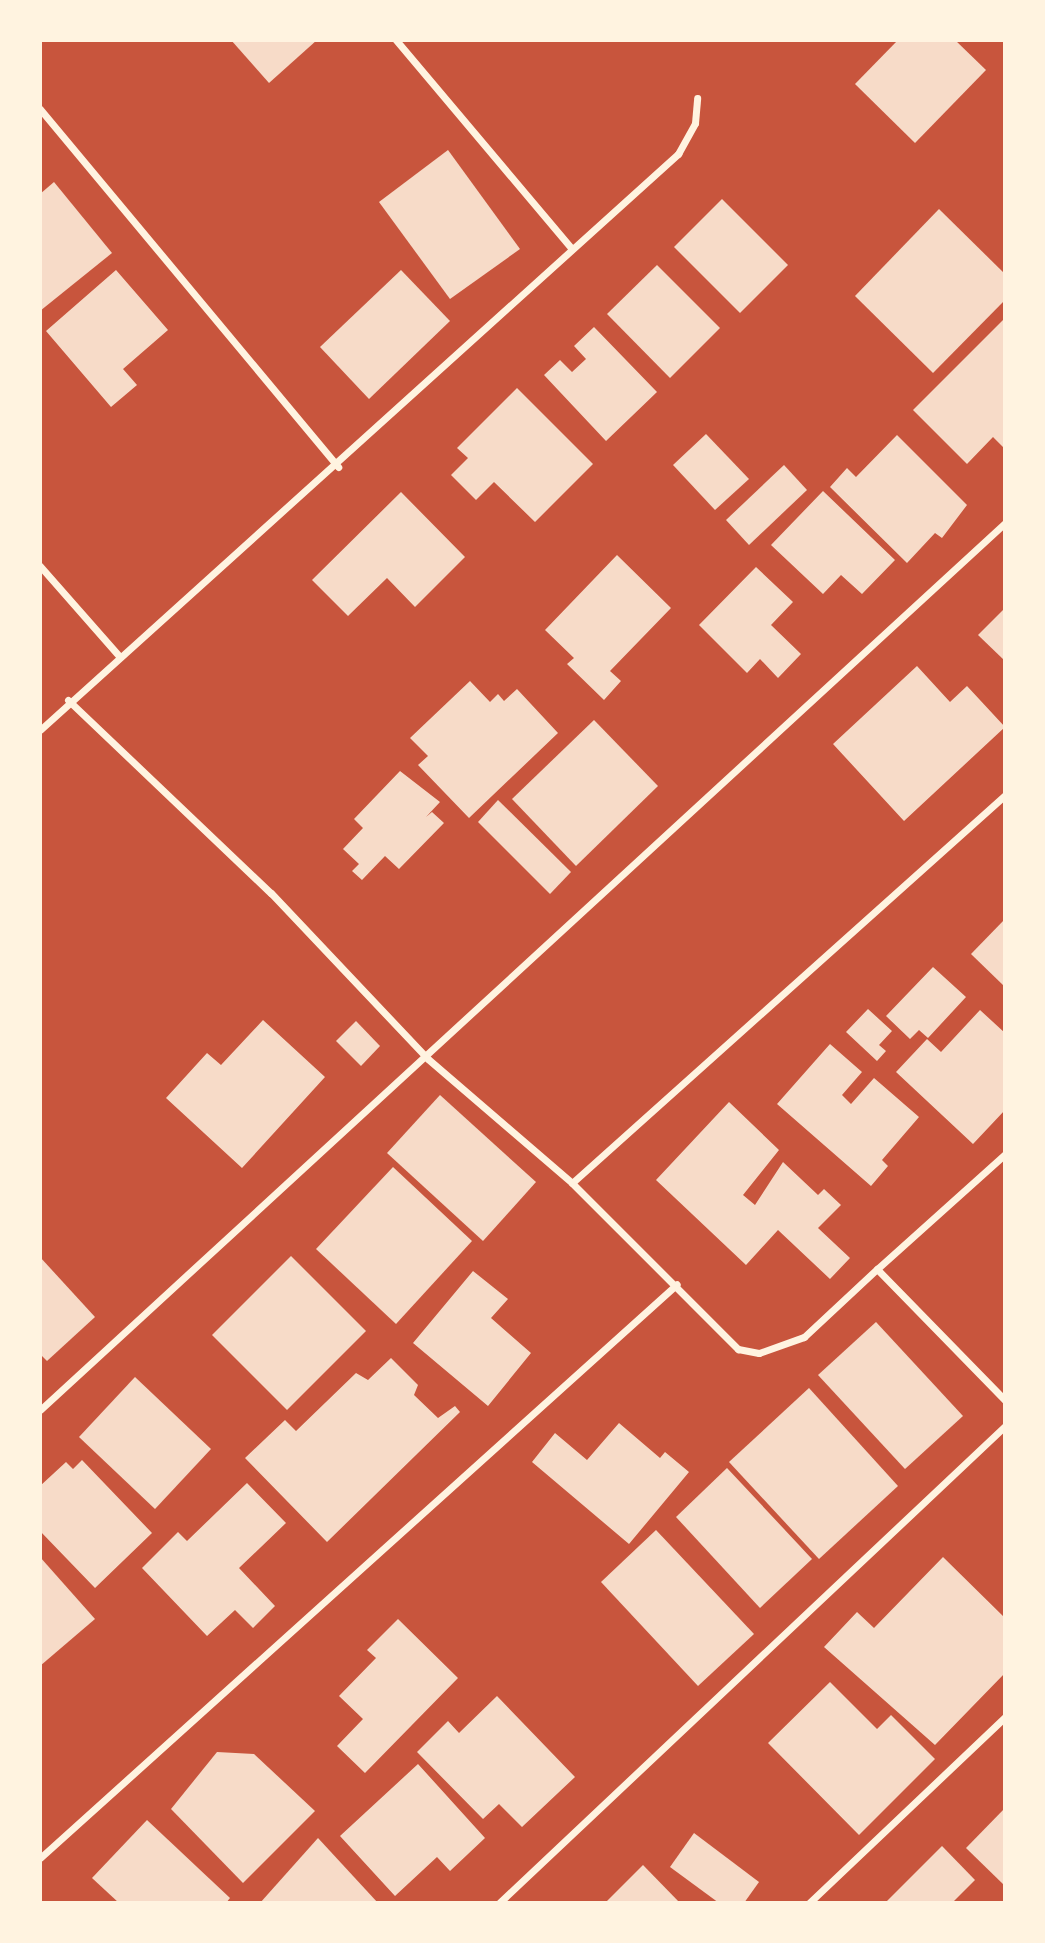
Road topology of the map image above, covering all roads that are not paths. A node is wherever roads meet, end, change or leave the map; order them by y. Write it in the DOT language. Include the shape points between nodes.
graph roads {
  1 [pos="396,40"];
  2 [pos="697,98"];
  3 [pos="40,108"];
  4 [pos="572,249"];
  5 [pos="338,467"];
  6 [pos="1005,523"];
  7 [pos="40,566"];
  8 [pos="119,656"];
  9 [pos="68,700"];
  10 [pos="40,730"];
  11 [pos="1005,795"];
  12 [pos="428,1059"];
  13 [pos="1005,1154"];
  14 [pos="572,1183"];
  15 [pos="877,1269"];
  16 [pos="677,1284"];
  17 [pos="1005,1400"];
  18 [pos="40,1410"];
  19 [pos="1005,1426"];
  20 [pos="1005,1717"];
  21 [pos="40,1858"];
  22 [pos="499,1903"];
  23 [pos="809,1903"];
  1 -- 4 [label="street"];
  2 -- 4 [label="street" via="695,123 678,154"];
  3 -- 5 [label="street"];
  4 -- 5 [label="street"];
  5 -- 8 [label="street"];
  6 -- 12 [label="street"];
  7 -- 8 [label="street"];
  8 -- 9 [label="street"];
  9 -- 10 [label="street"];
  9 -- 12 [label="street" via="271,893"];
  11 -- 14 [label="street"];
  12 -- 14 [label="street"];
  12 -- 18 [label="street"];
  13 -- 15 [label="street"];
  14 -- 16 [label="street"];
  15 -- 16 [label="street" via="804,1337 759,1353 737,1349"];
  15 -- 17 [label="street"];
  16 -- 21 [label="street"];
  19 -- 22 [label="street"];
  20 -- 23 [label="street"];
}
